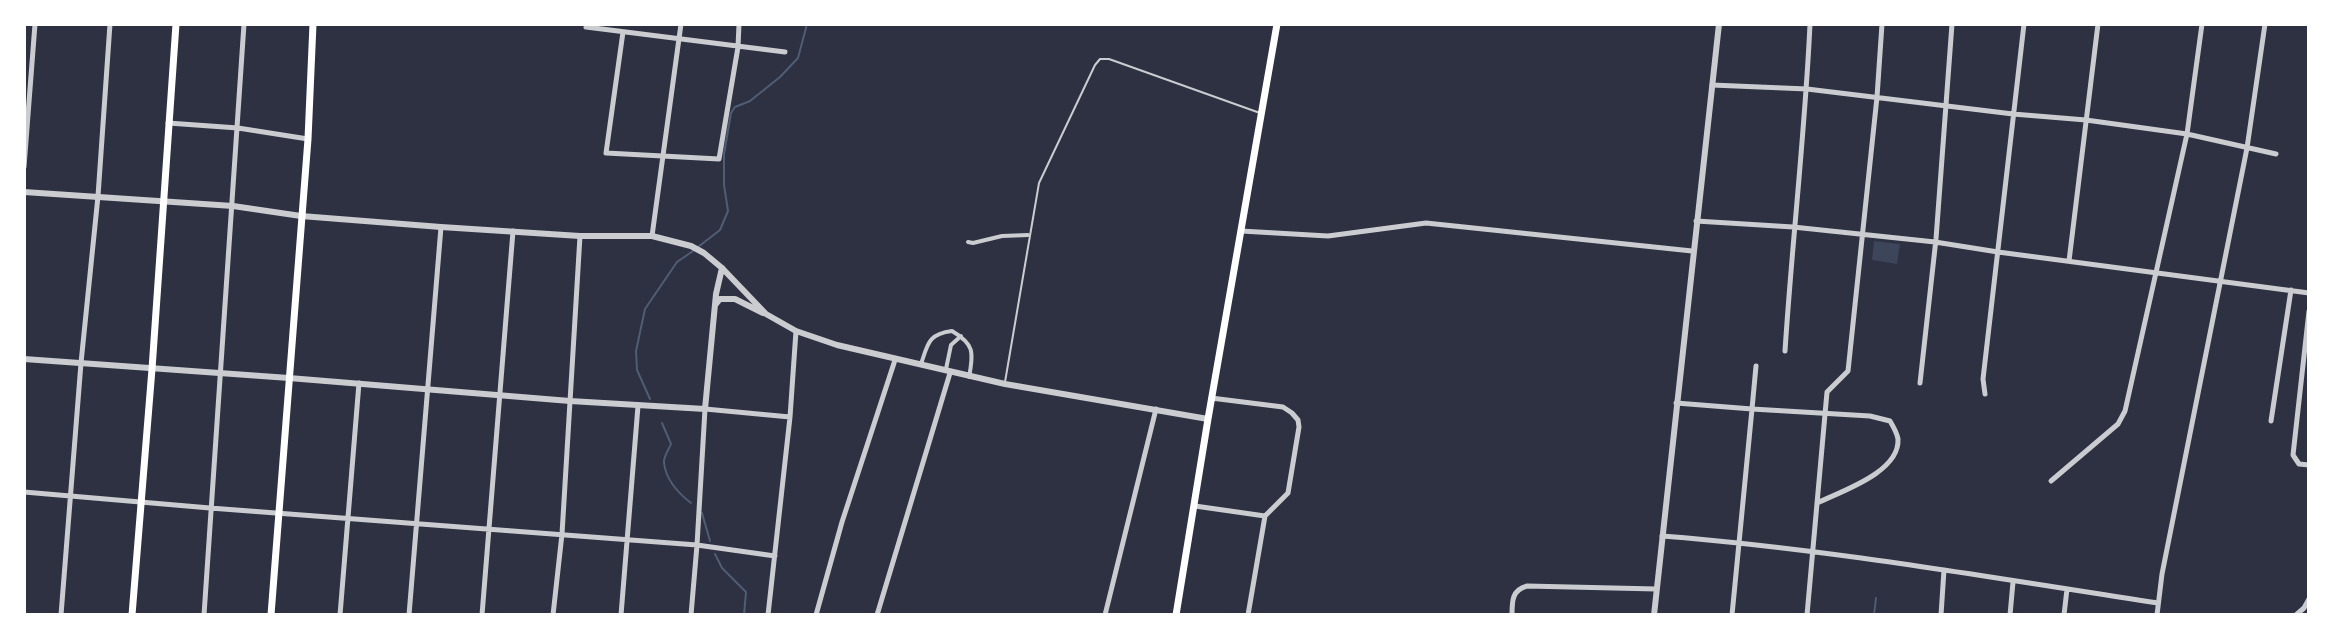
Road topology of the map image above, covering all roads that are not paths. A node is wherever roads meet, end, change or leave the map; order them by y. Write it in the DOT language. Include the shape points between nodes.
graph roads {
  1 [pos="35,24"];
  2 [pos="110,24"];
  3 [pos="176,24"];
  4 [pos="244,24"];
  5 [pos="313,24"];
  6 [pos="681,24"];
  7 [pos="739,24"];
  8 [pos="1277,24"];
  9 [pos="1719,24"];
  10 [pos="1810,24"];
  11 [pos="1882,24"];
  12 [pos="1952,24"];
  13 [pos="2024,24"];
  14 [pos="2098,24"];
  15 [pos="2202,24"];
  16 [pos="2265,24"];
  17 [pos="586,27"];
  18 [pos="612,27"];
  19 [pos="623,32"];
  20 [pos="679,38"];
  21 [pos="738,47"];
  22 [pos="785,52"];
  23 [pos="1712,85"];
  24 [pos="1807,89"];
  25 [pos="1877,97"];
  26 [pos="1945,106"];
  27 [pos="1261,113"];
  28 [pos="2013,114"];
  29 [pos="2086,120"];
  30 [pos="168,123"];
  31 [pos="238,128"];
  32 [pos="2187,134"];
  33 [pos="308,139"];
  34 [pos="2247,148"];
  35 [pos="2276,154"];
  36 [pos="663,156"];
  37 [pos="24,167"];
  38 [pos="24,192"];
  39 [pos="98,196"];
  40 [pos="163,200"];
  41 [pos="233,206"];
  42 [pos="301,216"];
  43 [pos="1696,221"];
  44 [pos="441,227"];
  45 [pos="1793,227"];
  46 [pos="513,231"];
  47 [pos="1240,231"];
  48 [pos="1862,234"];
  49 [pos="1028,235"];
  50 [pos="580,236"];
  51 [pos="652,236"];
  52 [pos="968,242"];
  53 [pos="1935,242"];
  54 [pos="1692,251"];
  55 [pos="1998,252"];
  56 [pos="2069,261"];
  57 [pos="722,268"];
  58 [pos="2157,273"];
  59 [pos="2222,281"];
  60 [pos="2291,290"];
  61 [pos="2309,293"];
  62 [pos="715,305"];
  63 [pos="2309,311"];
  64 [pos="766,314"];
  65 [pos="796,331"];
  66 [pos="943,332"];
  67 [pos="961,336"];
  68 [pos="951,345"];
  69 [pos="1785,351"];
  70 [pos="24,359"];
  71 [pos="895,360"];
  72 [pos="81,363"];
  73 [pos="920,366"];
  74 [pos="1756,366"];
  75 [pos="152,369"];
  76 [pos="948,372"];
  77 [pos="220,373"];
  78 [pos="969,377"];
  79 [pos="289,378"];
  80 [pos="359,383"];
  81 [pos="1920,383"];
  82 [pos="1005,384"];
  83 [pos="427,389"];
  84 [pos="1985,394"];
  85 [pos="500,396"];
  86 [pos="1211,398"];
  87 [pos="570,401"];
  88 [pos="1676,403"];
  89 [pos="638,406"];
  90 [pos="705,409"];
  91 [pos="1156,409"];
  92 [pos="1752,409"];
  93 [pos="1823,414"];
  94 [pos="790,417"];
  95 [pos="1208,419"];
  96 [pos="2271,421"];
  97 [pos="2309,465"];
  98 [pos="2051,481"];
  99 [pos="24,492"];
  100 [pos="70,495"];
  101 [pos="140,502"];
  102 [pos="1816,504"];
  103 [pos="1195,506"];
  104 [pos="210,508"];
  105 [pos="279,513"];
  106 [pos="1265,516"];
  107 [pos="348,517"];
  108 [pos="416,522"];
  109 [pos="489,528"];
  110 [pos="562,534"];
  111 [pos="1661,536"];
  112 [pos="627,539"];
  113 [pos="1738,542"];
  114 [pos="697,545"];
  115 [pos="1812,552"];
  116 [pos="775,556"];
  117 [pos="1944,570"];
  118 [pos="2013,582"];
  119 [pos="1656,589"];
  120 [pos="2067,589"];
  121 [pos="2309,599"];
  122 [pos="2158,603"];
  123 [pos="61,615"];
  124 [pos="132,615"];
  125 [pos="204,615"];
  126 [pos="271,615"];
  127 [pos="340,615"];
  128 [pos="409,615"];
  129 [pos="482,615"];
  130 [pos="553,615"];
  131 [pos="621,615"];
  132 [pos="691,615"];
  133 [pos="768,615"];
  134 [pos="816,615"];
  135 [pos="877,615"];
  136 [pos="1105,615"];
  137 [pos="1176,615"];
  138 [pos="1248,615"];
  139 [pos="1512,615"];
  140 [pos="1654,615"];
  141 [pos="1732,615"];
  142 [pos="1807,615"];
  143 [pos="1941,615"];
  144 [pos="2010,615"];
  145 [pos="2064,615"];
  146 [pos="2157,615"];
  147 [pos="2296,615"];
  1 -- 37 [label="street"];
  2 -- 39 [label="street"];
  3 -- 30 [label="main road"];
  4 -- 31 [label="street"];
  5 -- 33 [label="main road"];
  6 -- 20 [label="street"];
  7 -- 21 [label="street"];
  8 -- 27 [label="main road"];
  9 -- 23 [label="street"];
  10 -- 24 [label="street"];
  11 -- 25 [label="street"];
  12 -- 26 [label="street"];
  13 -- 28 [label="street"];
  14 -- 29 [label="street"];
  15 -- 32 [label="street"];
  16 -- 34 [label="street"];
  17 -- 18 [label="street"];
  18 -- 19 [label="street"];
  19 -- 20 [label="street"];
  19 -- 36 [label="street" via="606,153"];
  20 -- 21 [label="street"];
  20 -- 36 [label="street"];
  21 -- 22 [label="street"];
  21 -- 36 [label="street" via="719,159"];
  23 -- 24 [label="street"];
  23 -- 43 [label="street"];
  24 -- 25 [label="street"];
  24 -- 45 [label="street"];
  25 -- 26 [label="street"];
  25 -- 48 [label="street"];
  26 -- 28 [label="street"];
  26 -- 53 [label="street"];
  27 -- 47 [label="main road"];
  27 -- 49 [label="lane" via="1100,59 1039,183"];
  28 -- 29 [label="street"];
  28 -- 55 [label="street"];
  29 -- 32 [label="street"];
  29 -- 56 [label="street"];
  30 -- 31 [label="street"];
  30 -- 40 [label="main road"];
  31 -- 33 [label="street"];
  31 -- 41 [label="street"];
  32 -- 34 [label="street"];
  32 -- 58 [label="street"];
  33 -- 42 [label="main road"];
  34 -- 35 [label="street"];
  34 -- 59 [label="street"];
  36 -- 51 [label="street"];
  38 -- 39 [label="street"];
  39 -- 40 [label="street"];
  39 -- 72 [label="street"];
  40 -- 41 [label="street"];
  40 -- 75 [label="main road"];
  41 -- 42 [label="street"];
  41 -- 77 [label="street"];
  42 -- 44 [label="street"];
  42 -- 79 [label="main road"];
  43 -- 45 [label="street"];
  43 -- 54 [label="street"];
  44 -- 46 [label="street"];
  44 -- 83 [label="street"];
  45 -- 48 [label="street"];
  45 -- 69 [label="street"];
  46 -- 50 [label="street"];
  46 -- 85 [label="street"];
  47 -- 54 [label="street" via="1328,236 1426,223"];
  47 -- 86 [label="main road"];
  48 -- 53 [label="street"];
  48 -- 93 [label="street" via="1848,371 1827,392"];
  49 -- 52 [label="street"];
  49 -- 82 [label="lane"];
  50 -- 51 [label="street"];
  50 -- 87 [label="street"];
  51 -- 57 [label="street" via="691,246"];
  53 -- 55 [label="street"];
  53 -- 81 [label="street"];
  54 -- 88 [label="street"];
  55 -- 56 [label="street"];
  55 -- 84 [label="street"];
  56 -- 58 [label="street"];
  57 -- 62 [label="street"];
  57 -- 64 [label="street"];
  58 -- 59 [label="street"];
  58 -- 98 [label="street" via="2125,411 2118,424"];
  59 -- 60 [label="street"];
  59 -- 122 [label="street"];
  60 -- 61 [label="street"];
  60 -- 96 [label="street"];
  62 -- 64 [label="street" via="729,298"];
  62 -- 90 [label="street"];
  63 -- 97 [label="street" via="2293,455 2299,464"];
  64 -- 65 [label="street"];
  65 -- 71 [label="street"];
  65 -- 94 [label="street"];
  66 -- 67 [label="street"];
  66 -- 68 [label="street"];
  66 -- 73 [label="street" via="928,343"];
  67 -- 68 [label="street"];
  67 -- 78 [label="street" via="972,349"];
  68 -- 76 [label="street"];
  70 -- 72 [label="street"];
  71 -- 73 [label="street"];
  71 -- 134 [label="street"];
  72 -- 75 [label="street"];
  72 -- 100 [label="street"];
  73 -- 76 [label="street"];
  74 -- 92 [label="street"];
  75 -- 77 [label="street"];
  75 -- 101 [label="main road"];
  76 -- 78 [label="street"];
  76 -- 135 [label="street"];
  77 -- 79 [label="street"];
  77 -- 104 [label="street"];
  78 -- 82 [label="street"];
  79 -- 80 [label="street"];
  79 -- 105 [label="main road"];
  80 -- 83 [label="street"];
  80 -- 107 [label="street"];
  82 -- 91 [label="street"];
  83 -- 85 [label="street"];
  83 -- 108 [label="street"];
  85 -- 87 [label="street"];
  85 -- 109 [label="street"];
  86 -- 95 [label="main road"];
  86 -- 106 [label="street" via="1283,407 1298,420 1288,493"];
  87 -- 89 [label="street"];
  87 -- 110 [label="street"];
  88 -- 92 [label="street"];
  88 -- 111 [label="street"];
  89 -- 90 [label="street"];
  89 -- 112 [label="street"];
  90 -- 94 [label="street"];
  90 -- 114 [label="street"];
  91 -- 95 [label="street"];
  91 -- 136 [label="street"];
  92 -- 93 [label="street"];
  92 -- 113 [label="street"];
  93 -- 102 [label="street"];
  93 -- 102 [label="street" via="1890,421 1898,437 1884,469"];
  94 -- 116 [label="street"];
  95 -- 103 [label="main road"];
  99 -- 100 [label="street"];
  100 -- 101 [label="street"];
  100 -- 123 [label="street"];
  101 -- 104 [label="street"];
  101 -- 124 [label="main road"];
  102 -- 115 [label="street"];
  103 -- 106 [label="street"];
  103 -- 137 [label="main road"];
  104 -- 105 [label="street"];
  104 -- 125 [label="street"];
  105 -- 107 [label="street"];
  105 -- 126 [label="main road"];
  106 -- 138 [label="street"];
  107 -- 108 [label="street"];
  107 -- 127 [label="street"];
  108 -- 109 [label="street"];
  108 -- 128 [label="street"];
  109 -- 110 [label="street"];
  109 -- 129 [label="street"];
  110 -- 112 [label="street"];
  110 -- 130 [label="street"];
  111 -- 113 [label="street"];
  111 -- 119 [label="street"];
  112 -- 114 [label="street"];
  112 -- 131 [label="street"];
  113 -- 115 [label="street"];
  113 -- 141 [label="street"];
  114 -- 116 [label="street"];
  114 -- 132 [label="street"];
  115 -- 117 [label="street"];
  115 -- 142 [label="street"];
  116 -- 133 [label="street"];
  117 -- 118 [label="street"];
  117 -- 143 [label="street"];
  118 -- 120 [label="street"];
  118 -- 144 [label="street"];
  119 -- 139 [label="street" via="1527,586 1515,593"];
  119 -- 140 [label="street"];
  120 -- 122 [label="street"];
  120 -- 145 [label="street"];
  121 -- 147 [label="street"];
  122 -- 146 [label="street"];
}
